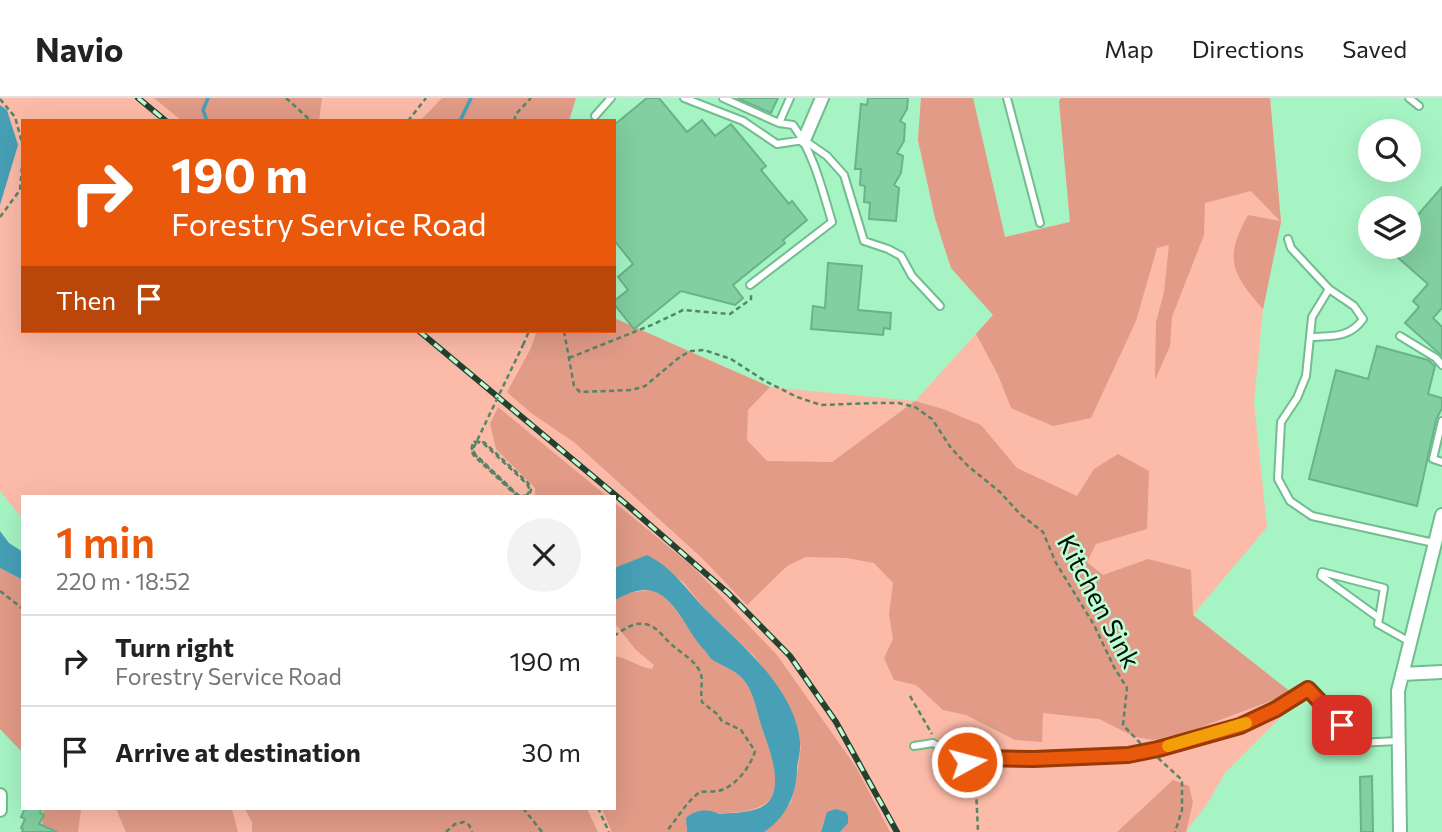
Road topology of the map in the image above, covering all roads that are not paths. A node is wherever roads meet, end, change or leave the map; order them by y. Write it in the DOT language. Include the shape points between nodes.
graph roads {
  1 [pos="611,98"];
  2 [pos="684,98"];
  3 [pos="723,98"];
  4 [pos="790,98"];
  5 [pos="822,98"];
  6 [pos="1007,98"];
  7 [pos="1409,98"];
  8 [pos="1419,106"];
  9 [pos="595,116"];
  10 [pos="779,123"];
  11 [pos="804,140"];
  12 [pos="1040,223"];
  13 [pos="1288,239"];
  14 [pos="750,285"];
  15 [pos="1329,289"];
  16 [pos="940,306"];
  17 [pos="1400,336"];
  18 [pos="1311,337"];
  19 [pos="1442,366"];
  20 [pos="1442,421"];
  21 [pos="1442,462"];
  22 [pos="1442,515"];
  23 [pos="1434,543"];
  24 [pos="1379,618"];
  25 [pos="1410,642"];
  26 [pos="1442,672"];
  27 [pos="1402,674"];
  28 [pos="1398,741"];
  29 [pos="914,746"];
  30 [pos="0,794"];
  31 [pos="0,810"];
  32 [pos="1399,832"];
  1 -- 9 [label="lane"];
  2 -- 11 [label="lane" via="743,121 777,144"];
  3 -- 10 [label="lane"];
  4 -- 10 [label="lane"];
  5 -- 11 [label="street"];
  6 -- 12 [label="lane"];
  7 -- 8 [label="lane"];
  10 -- 11 [label="lane" via="793,125"];
  11 -- 14 [label="lane" via="832,222"];
  11 -- 16 [label="lane" via="843,174 863,242 901,256 912,276"];
  13 -- 15 [label="lane"];
  15 -- 18 [label="lane" via="1312,317"];
  15 -- 18 [label="lane" via="1354,306 1363,319 1355,330"];
  17 -- 19 [label="lane"];
  18 -- 23 [label="lane" via="1306,376 1281,422 1278,480 1290,501 1312,516"];
  20 -- 21 [label="lane" via="1433,459"];
  22 -- 23 [label="street"];
  23 -- 25 [label="street"];
  24 -- 24 [label="lane" via="1384,587 1322,572 1321,576"];
  24 -- 25 [label="lane" via="1378,624"];
  25 -- 27 [label="street"];
  26 -- 27 [label="street"];
  27 -- 28 [label="street"];
  28 -- 29 [label="lane" via="1358,743 1308,689 1240,726 1128,755 970,762 937,744"];
  28 -- 32 [label="street"];
  30 -- 31 [label="street"];
}
